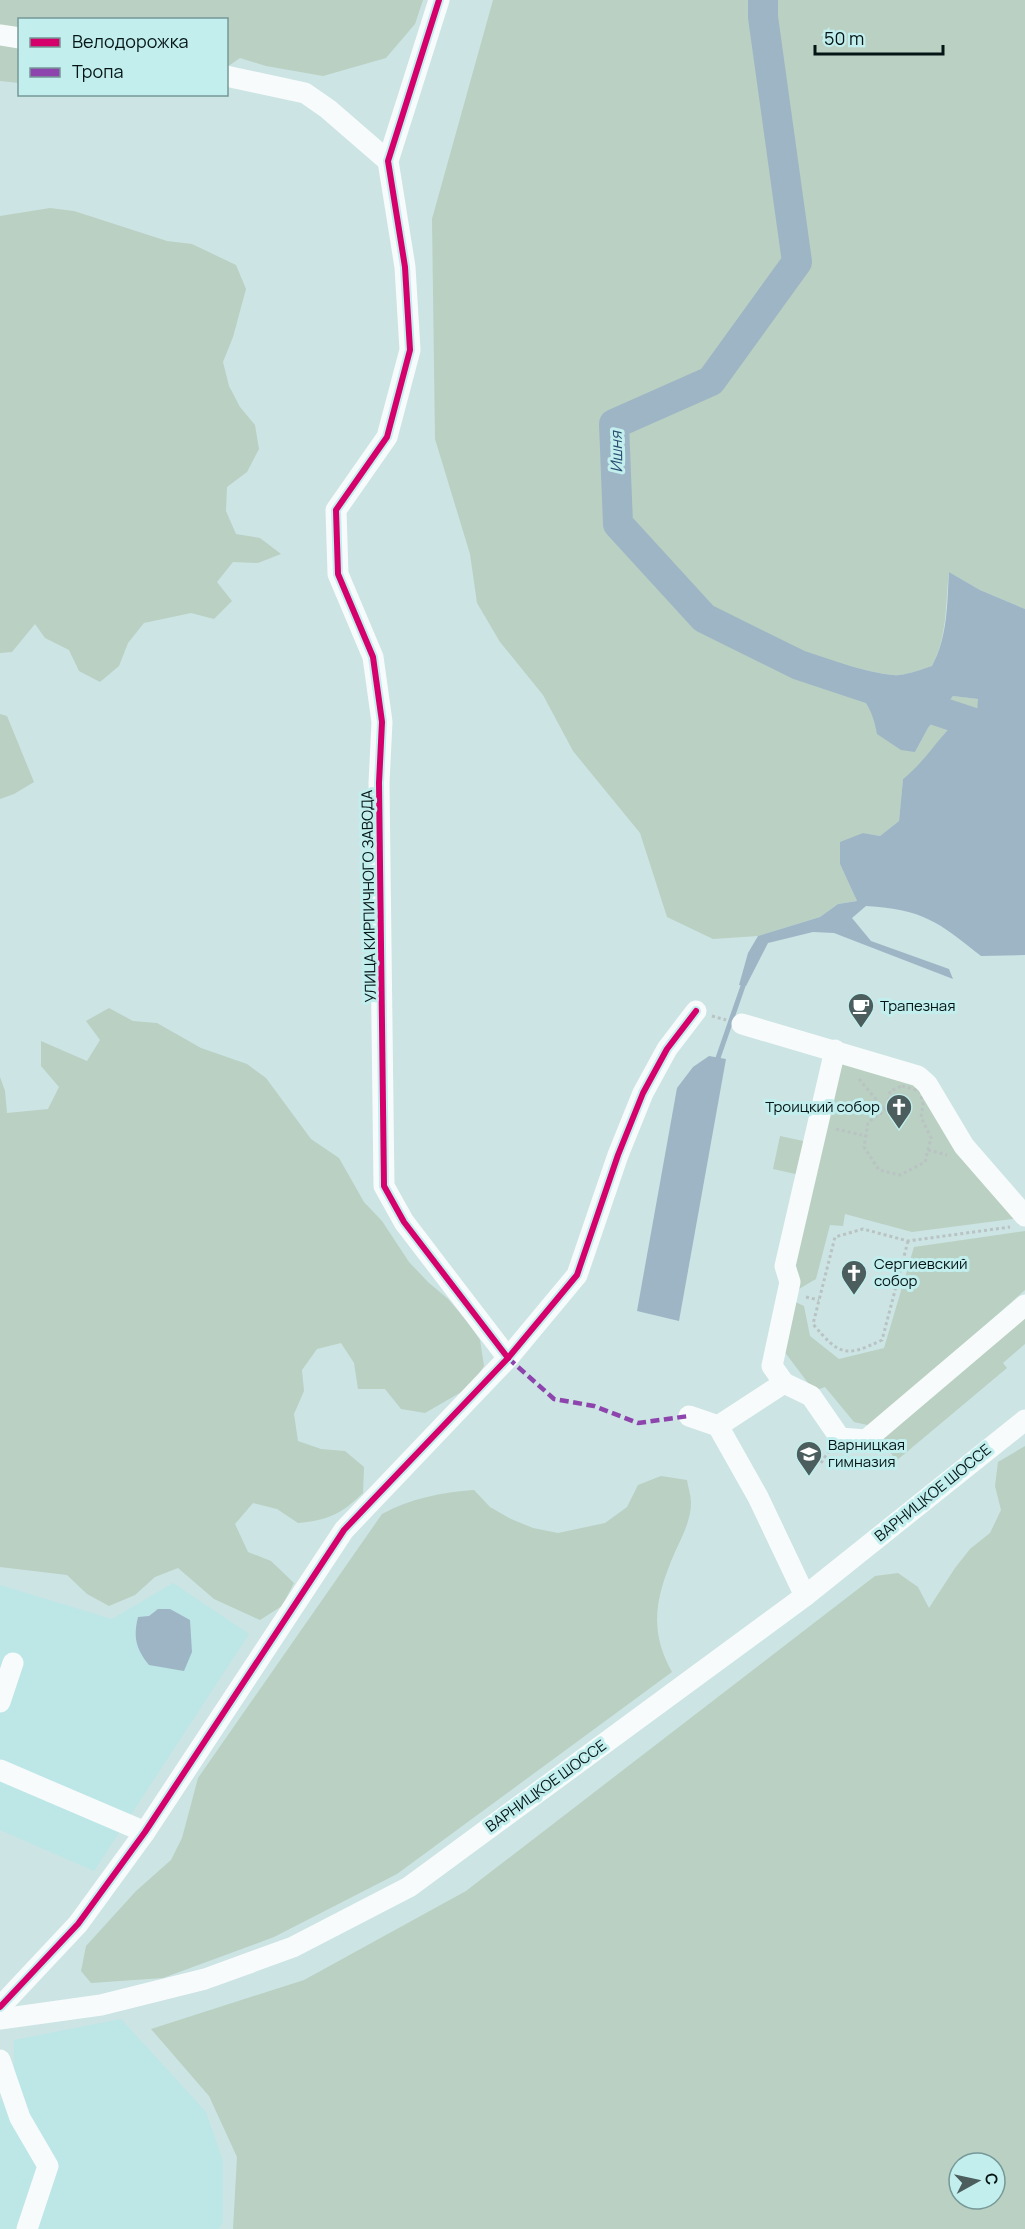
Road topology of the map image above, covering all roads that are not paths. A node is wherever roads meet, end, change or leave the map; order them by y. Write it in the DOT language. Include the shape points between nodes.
graph roads {
  1 [pos="439,0"];
  2 [pos="0,35"];
  3 [pos="18,38"];
  4 [pos="228,76"];
  5 [pos="388,161"];
  6 [pos="696,1011"];
  7 [pos="742,1024"];
  8 [pos="835,1050"];
  9 [pos="1019,1222"];
  10 [pos="1025,1305"];
  11 [pos="508,1358"];
  12 [pos="783,1383"];
  13 [pos="689,1416"];
  14 [pos="1025,1420"];
  15 [pos="718,1426"];
  16 [pos="805,1596"];
  17 [pos="13,1663"];
  18 [pos="0,1702"];
  19 [pos="0,1770"];
  20 [pos="145,1832"];
  21 [pos="0,2007"];
  22 [pos="0,2019"];
  23 [pos="0,2060"];
  24 [pos="27,2229"];
  1 -- 5 [label="street"];
  2 -- 3 [label="street"];
  4 -- 5 [label="street" via="305,93"];
  5 -- 11 [label="street, УЛИЦА КИРПИЧНОГО ЗАВОДА" via="405,267 410,350 387,437 336,510 338,574 373,657 382,722 379,783 384,1186 404,1222"];
  6 -- 11 [label="street" via="667,1049 643,1093 577,1275"];
  7 -- 8 [label="street"];
  8 -- 9 [label="street" via="918,1076 927,1084 964,1146"];
  8 -- 12 [label="street" via="785,1266 790,1282 772,1366"];
  10 -- 12 [label="street" via="866,1440 840,1438 811,1396"];
  11 -- 20 [label="street" via="344,1530"];
  12 -- 15 [label="street"];
  13 -- 15 [label="street"];
  14 -- 16 [label="street, ВАРНИЦКОЕ ШОССЕ"];
  15 -- 16 [label="street" via="758,1497"];
  16 -- 22 [label="street, ВАРНИЦКОЕ ШОССЕ" via="409,1887 293,1947 205,1979 101,2005"];
  17 -- 18 [label="street"];
  19 -- 20 [label="street"];
  20 -- 21 [label="street" via="78,1924"];
  23 -- 24 [label="street" via="20,2118 48,2166"];
}
